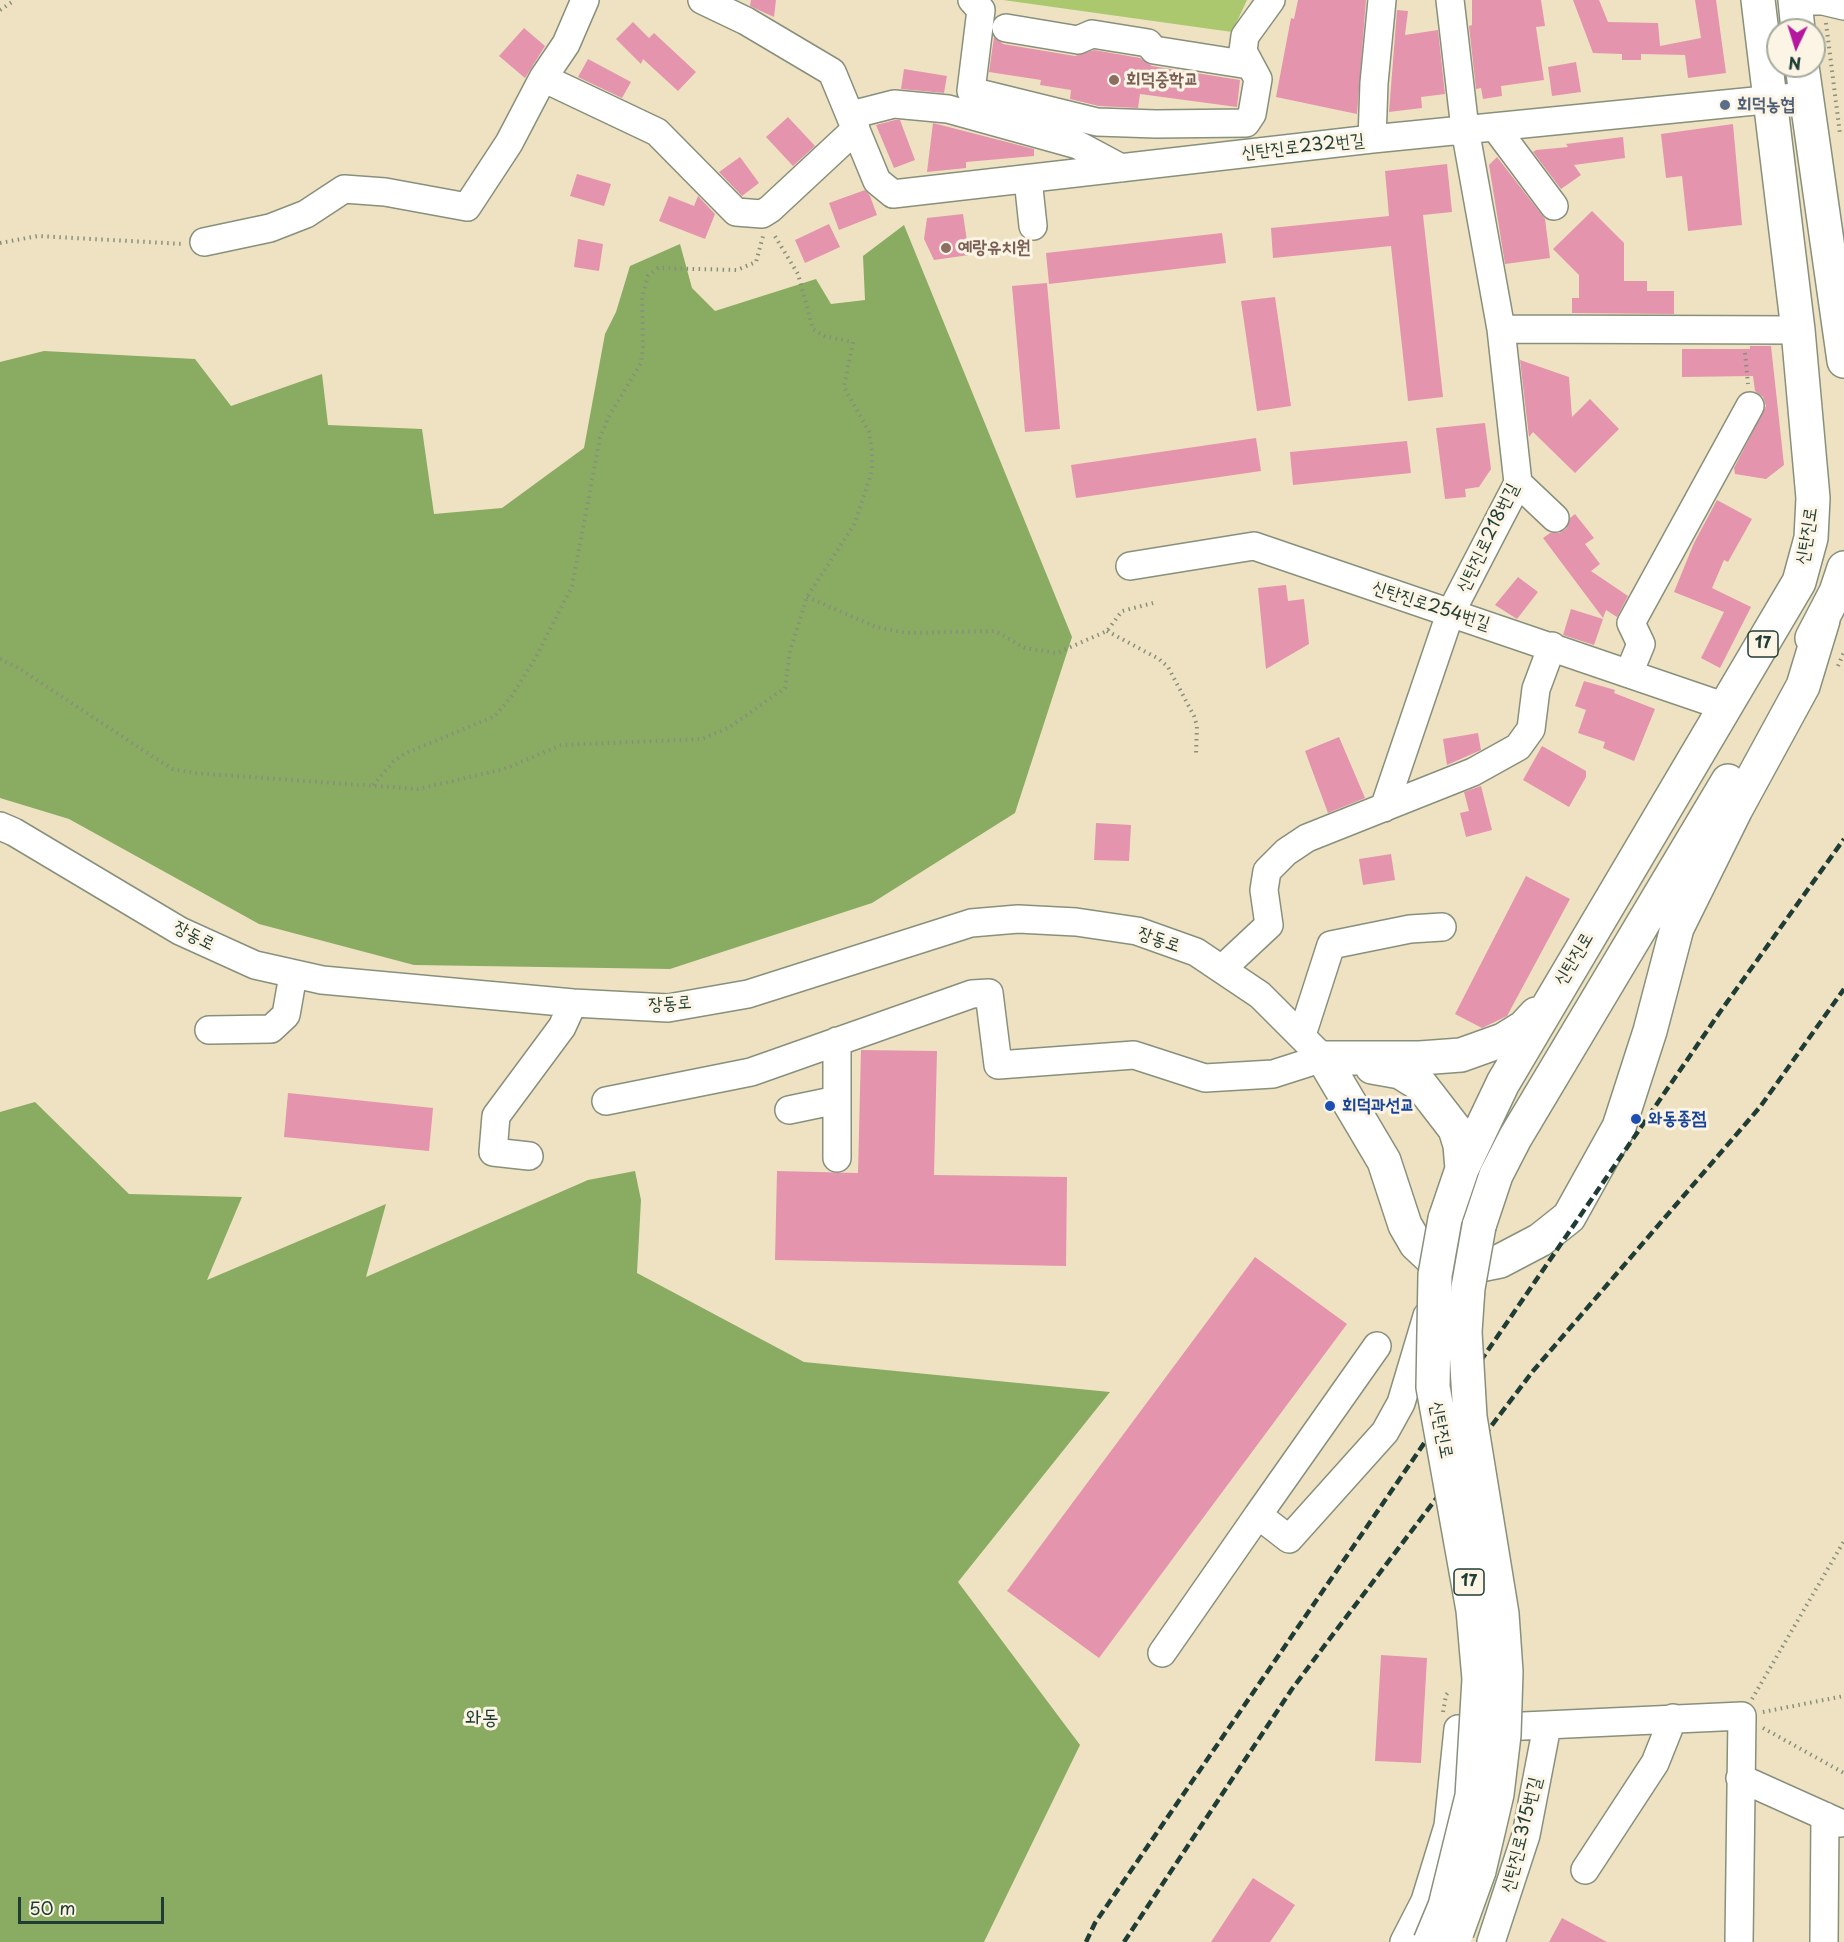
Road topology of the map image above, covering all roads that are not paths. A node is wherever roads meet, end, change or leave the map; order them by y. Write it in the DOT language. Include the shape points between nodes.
graph roads {
  1 [pos="585,0"];
  2 [pos="702,0"];
  3 [pos="972,0"];
  4 [pos="1271,0"];
  5 [pos="1382,0"];
  6 [pos="1450,0"];
  7 [pos="1758,0"];
  8 [pos="1006,28"];
  9 [pos="1249,65"];
  10 [pos="543,78"];
  11 [pos="1803,81"];
  12 [pos="1770,101"];
  13 [pos="853,122"];
  14 [pos="1495,127"];
  15 [pos="1465,129"];
  16 [pos="1372,139"];
  17 [pos="1121,168"];
  18 [pos="1028,179"];
  19 [pos="1554,206"];
  20 [pos="1033,226"];
  21 [pos="204,242"];
  22 [pos="1838,278"];
  23 [pos="1501,329"];
  24 [pos="1798,330"];
  25 [pos="1844,361"];
  26 [pos="1750,406"];
  27 [pos="1518,483"];
  28 [pos="1555,518"];
  29 [pos="1130,566"];
  30 [pos="1844,568"];
  31 [pos="1450,614"];
  32 [pos="1823,620"];
  33 [pos="1552,646"];
  34 [pos="1629,673"];
  35 [pos="1726,707"];
  36 [pos="1384,808"];
  37 [pos="0,826"];
  38 [pos="1442,927"];
  39 [pos="1223,968"];
  40 [pos="292,975"];
  41 [pos="1550,1000"];
  42 [pos="573,1003"];
  43 [pos="209,1030"];
  44 [pos="837,1041"];
  45 [pos="1313,1046"];
  46 [pos="837,1100"];
  47 [pos="606,1101"];
  48 [pos="789,1110"];
  49 [pos="529,1156"];
  50 [pos="837,1158"];
  51 [pos="1462,1170"];
  52 [pos="1433,1260"];
  53 [pos="1377,1346"];
  54 [pos="1258,1515"];
  55 [pos="1162,1653"];
  56 [pos="1673,1718"];
  57 [pos="1547,1726"];
  58 [pos="1740,1778"];
  59 [pos="1835,1820"];
  60 [pos="1585,1870"];
  61 [pos="1404,1942"];
  62 [pos="1430,1942"];
  63 [pos="1453,1942"];
  64 [pos="1491,1942"];
  65 [pos="1740,1942"];
  66 [pos="1824,1942"];
  1 -- 10 [label="street" via="566,44"];
  2 -- 13 [label="street, 신탄진로232번길" via="832,72"];
  3 -- 9 [label="street" via="981,10 971,91 1097,122 1246,123 1252,114 1258,79"];
  4 -- 9 [label="street" via="1245,36 1243,51"];
  5 -- 16 [label="street"];
  6 -- 15 [label="street, 신탄진로218번길"];
  7 -- 12 [label="main road, 신탄진로 / 17"];
  8 -- 9 [label="street" via="1078,40 1092,34 1148,43 1154,50"];
  10 -- 13 [label="street" via="657,132 736,212 762,214 770,209"];
  10 -- 21 [label="street" via="509,143 467,207 344,189 306,214 270,228"];
  11 -- 12 [label="street, 신탄진로232번길"];
  11 -- 22 [label="main road"];
  12 -- 14 [label="street, 신탄진로232번길"];
  12 -- 24 [label="main road, 신탄진로 / 17"];
  13 -- 17 [label="street" via="894,104 948,109 1078,145"];
  13 -- 18 [label="street, 신탄진로232번길" via="877,181 893,194"];
  14 -- 15 [label="street, 신탄진로232번길"];
  14 -- 19 [label="street"];
  15 -- 16 [label="street, 신탄진로232번길"];
  15 -- 23 [label="street, 신탄진로218번길"];
  16 -- 17 [label="street, 신탄진로232번길"];
  17 -- 18 [label="street, 신탄진로232번길"];
  18 -- 20 [label="street"];
  22 -- 25 [label="main road"];
  23 -- 24 [label="street"];
  23 -- 27 [label="street, 신탄진로218번길"];
  24 -- 35 [label="main road, 신탄진로 / 17" via="1813,498 1811,538 1799,582"];
  26 -- 34 [label="street" via="1631,623 1641,644"];
  27 -- 28 [label="street"];
  27 -- 31 [label="street, 신탄진로218번길"];
  29 -- 31 [label="street, 신탄진로254번길" via="1254,546"];
  30 -- 32 [label="main road, 신탄진로 / 17"];
  31 -- 33 [label="street, 신탄진로254번길"];
  31 -- 36 [label="street, 신탄진로218번길"];
  32 -- 52 [label="main road" via="1803,686 1677,928 1619,1127 1569,1217 1540,1240 1500,1262 1470,1268"];
  32 -- 63 [label="main road, 신탄진로 / 17, bridge" via="1515,1138 1496,1175 1479,1226 1465,1332 1470,1417 1502,1614 1506,1672 1504,1735 1497,1794 1479,1871"];
  33 -- 34 [label="street, 신탄진로254번길"];
  33 -- 36 [label="street" via="1536,689 1531,729 1518,747 1473,772"];
  34 -- 35 [label="street, 신탄진로254번길"];
  35 -- 41 [label="main road, 신탄진로 / 17"];
  36 -- 39 [label="street" via="1307,838 1286,852 1267,871 1264,890 1269,925"];
  37 -- 40 [label="street, 장동로" via="180,931 255,965"];
  38 -- 45 [label="street" via="1410,929 1331,945"];
  39 -- 42 [label="street, 장동로" via="1196,952 1137,931 1018,919 971,923 748,994 668,1008"];
  39 -- 45 [label="street, 장동로" via="1260,995"];
  40 -- 42 [label="street, 장동로"];
  40 -- 43 [label="street" via="286,1015 271,1029"];
  41 -- 45 [label="main road" via="1524,1027 1503,1040 1461,1054 1420,1058"];
  41 -- 51 [label="main road, 신탄진로 / 17" via="1503,1083"];
  42 -- 49 [label="street" via="562,1027 496,1116 493,1152"];
  44 -- 45 [label="street" via="972,994 989,993 998,1065 1134,1055 1205,1078 1273,1074"];
  44 -- 46 [label="street"];
  44 -- 47 [label="street" via="751,1072"];
  45 -- 51 [label="main road" via="1400,1072 1421,1085 1455,1128"];
  45 -- 52 [label="main road" via="1384,1161 1405,1225 1416,1244"];
  46 -- 48 [label="street"];
  46 -- 50 [label="street"];
  51 -- 62 [label="main road, 신탄진로 / 17, bridge" via="1445,1219 1435,1275 1433,1387 1473,1610 1479,1679 1472,1796 1445,1906"];
  52 -- 54 [label="street" via="1426,1324 1401,1403 1385,1432 1289,1539"];
  53 -- 54 [label="street"];
  54 -- 55 [label="street"];
  56 -- 57 [label="street"];
  56 -- 58 [label="street" via="1742,1716"];
  56 -- 60 [label="street" via="1655,1763"];
  57 -- 61 [label="street" via="1458,1729 1448,1826 1425,1901"];
  57 -- 64 [label="street, 신탄진로315번길" via="1526,1835"];
  58 -- 59 [label="street"];
  58 -- 65 [label="street"];
  59 -- 66 [label="street"];
}
